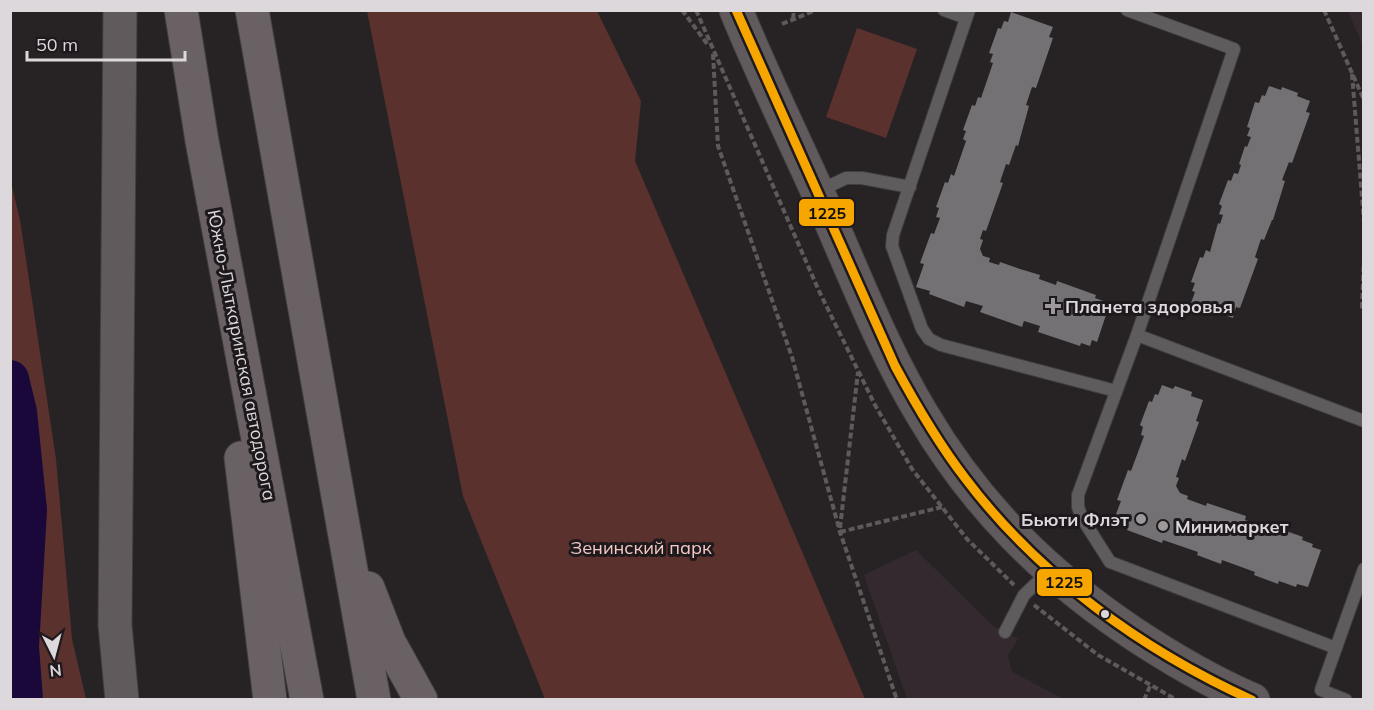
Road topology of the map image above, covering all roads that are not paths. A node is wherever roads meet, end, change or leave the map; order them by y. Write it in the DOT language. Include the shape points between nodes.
graph roads {
  1 [pos="120,10"];
  2 [pos="181,10"];
  3 [pos="252,10"];
  4 [pos="736,10"];
  5 [pos="944,10"];
  6 [pos="1127,10"];
  7 [pos="968,14"];
  8 [pos="202,141"];
  9 [pos="910,187"];
  10 [pos="818,191"];
  11 [pos="1137,335"];
  12 [pos="1116,391"];
  13 [pos="1364,421"];
  14 [pos="339,509"];
  15 [pos="1364,569"];
  16 [pos="1050,570"];
  17 [pos="1005,632"];
  18 [pos="1336,648"];
  19 [pos="1320,695"];
  20 [pos="122,699"];
  21 [pos="270,699"];
  22 [pos="307,699"];
  23 [pos="374,699"];
  24 [pos="422,699"];
  25 [pos="1253,699"];
  26 [pos="1346,699"];
  1 -- 20 [label="street" via="116,625"];
  2 -- 8 [label="main road, Южно-Лыткаринская автодорога"];
  3 -- 14 [label="main road"];
  4 -- 10 [label="street"];
  5 -- 7 [label="lane"];
  6 -- 11 [label="lane" via="1234,49"];
  7 -- 9 [label="lane"];
  8 -- 21 [label="main road"];
  8 -- 22 [label="main road, Южно-Лыткаринская автодорога"];
  9 -- 10 [label="lane" via="846,178"];
  9 -- 12 [label="lane" via="892,246 929,339"];
  10 -- 16 [label="street" via="887,348 921,414 983,502 1018,542"];
  11 -- 12 [label="lane"];
  11 -- 13 [label="lane"];
  12 -- 18 [label="lane" via="1078,495 1082,518 1110,562"];
  14 -- 23 [label="main road"];
  14 -- 24 [label="main road" via="389,642"];
  15 -- 18 [label="lane"];
  16 -- 17 [label="lane" via="1024,595"];
  16 -- 25 [label="street" via="1103,614 1165,654 1224,688"];
  18 -- 19 [label="lane"];
  19 -- 26 [label="lane"];
}
